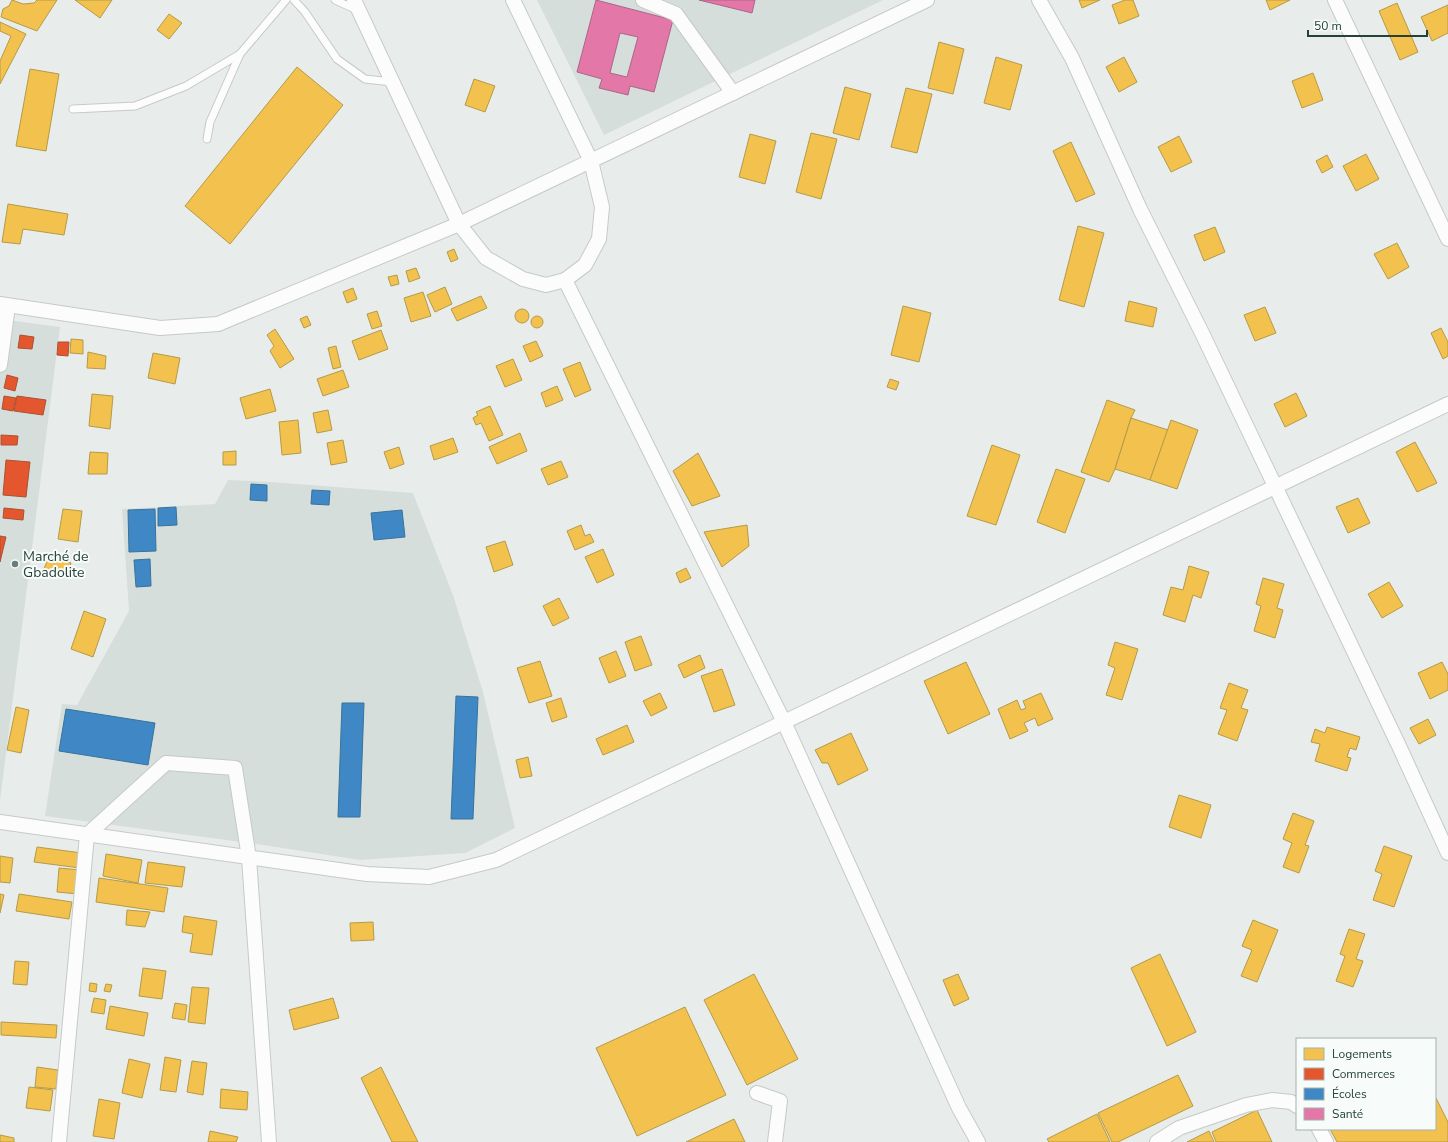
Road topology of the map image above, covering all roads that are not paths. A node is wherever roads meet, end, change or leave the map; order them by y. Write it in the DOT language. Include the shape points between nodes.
graph roads {
  1 [pos="286,0"];
  2 [pos="294,0"];
  3 [pos="335,0"];
  4 [pos="513,0"];
  5 [pos="643,0"];
  6 [pos="927,0"];
  7 [pos="1039,0"];
  8 [pos="1335,0"];
  9 [pos="356,6"];
  10 [pos="240,54"];
  11 [pos="393,82"];
  12 [pos="733,93"];
  13 [pos="72,109"];
  14 [pos="207,139"];
  15 [pos="590,161"];
  16 [pos="459,224"];
  17 [pos="1448,239"];
  18 [pos="565,280"];
  19 [pos="4,305"];
  20 [pos="0,365"];
  21 [pos="1448,404"];
  22 [pos="1275,487"];
  23 [pos="784,722"];
  24 [pos="0,822"];
  25 [pos="87,834"];
  26 [pos="1448,853"];
  27 [pos="249,858"];
  28 [pos="757,1093"];
  29 [pos="1296,1105"];
  30 [pos="1320,1130"];
  31 [pos="59,1142"];
  32 [pos="269,1142"];
  33 [pos="775,1142"];
  34 [pos="978,1142"];
  35 [pos="1157,1142"];
  36 [pos="1326,1142"];
  1 -- 10 [label="lane"];
  2 -- 11 [label="lane" via="337,59 365,79"];
  3 -- 9 [label="lane"];
  4 -- 15 [label="street"];
  5 -- 12 [label="street" via="676,14"];
  6 -- 12 [label="street"];
  7 -- 22 [label="street" via="1072,58 1140,209"];
  8 -- 17 [label="street"];
  9 -- 11 [label="street"];
  10 -- 13 [label="lane" via="186,86 135,106"];
  10 -- 14 [label="lane" via="210,122"];
  11 -- 16 [label="street"];
  12 -- 15 [label="street"];
  15 -- 16 [label="street"];
  15 -- 18 [label="street" via="602,206 599,239 585,265"];
  16 -- 18 [label="street" via="486,258 523,279 546,285"];
  16 -- 19 [label="street" via="218,324 160,328"];
  18 -- 23 [label="street"];
  19 -- 20 [label="street"];
  21 -- 22 [label="street"];
  22 -- 23 [label="street"];
  22 -- 26 [label="street"];
  23 -- 27 [label="street" via="496,860 429,877 367,874"];
  23 -- 34 [label="street" via="956,1100"];
  24 -- 25 [label="street"];
  25 -- 27 [label="street"];
  25 -- 27 [label="street" via="166,762 235,768"];
  25 -- 31 [label="street"];
  27 -- 32 [label="street"];
  28 -- 33 [label="street" via="780,1101"];
  29 -- 35 [label="street" via="1291,1102 1272,1100 1246,1105 1179,1128"];
  30 -- 36 [label="street"];
}
